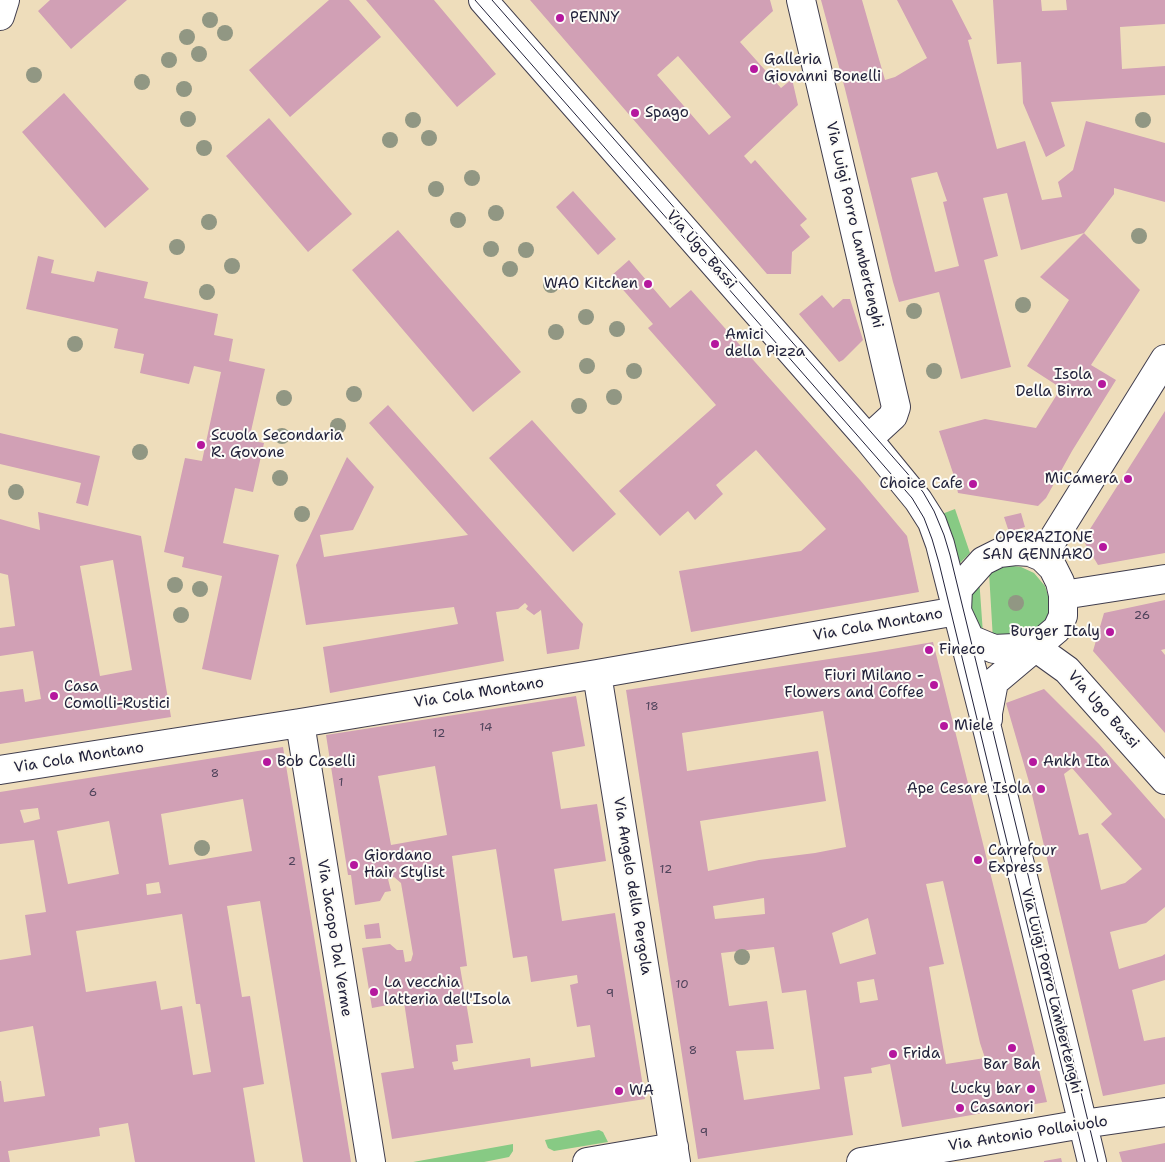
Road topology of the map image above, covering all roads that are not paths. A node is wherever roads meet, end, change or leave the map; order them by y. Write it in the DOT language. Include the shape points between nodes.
graph roads {
  1 [pos="6,0"];
  2 [pos="483,0"];
  3 [pos="801,0"];
  4 [pos="0,16"];
  5 [pos="1165,359"];
  6 [pos="868,440"];
  7 [pos="1042,557"];
  8 [pos="1165,579"];
  9 [pos="1063,595"];
  10 [pos="957,611"];
  11 [pos="1034,647"];
  12 [pos="597,674"];
  13 [pos="300,723"];
  14 [pos="988,732"];
  15 [pos="0,770"];
  16 [pos="1165,780"];
  17 [pos="1165,1112"];
  18 [pos="1083,1124"];
  19 [pos="675,1155"];
  20 [pos="370,1158"];
  21 [pos="587,1162"];
  22 [pos="861,1162"];
  23 [pos="1092,1162"];
  1 -- 4 [label="street"];
  2 -- 6 [label="street, Via Ugo Bassi"];
  3 -- 6 [label="street, Via Luigi Porro Lambertenghi" via="896,407 893,416"];
  5 -- 7 [label="street"];
  6 -- 10 [label="street, Via Ugo Bassi" via="932,522"];
  7 -- 9 [label="street" via="1053,568"];
  7 -- 10 [label="street" via="1016,550 999,553 982,562 958,589"];
  8 -- 9 [label="street"];
  9 -- 11 [label="street" via="1062,616 1057,629"];
  10 -- 11 [label="street" via="970,639 994,649"];
  10 -- 12 [label="street, Via Cola Montano"];
  10 -- 14 [label="street, Via Luigi Porro Lambertenghi"];
  11 -- 14 [label="street" via="994,682"];
  11 -- 16 [label="street, Via Ugo Bassi" via="1067,670"];
  12 -- 13 [label="street, Via Cola Montano"];
  12 -- 19 [label="street, Via Angelo della Pergola"];
  13 -- 15 [label="street, Via Cola Montano"];
  13 -- 20 [label="street, Via Jacopo Dal Verme"];
  14 -- 18 [label="street, Via Luigi Porro Lambertenghi"];
  17 -- 18 [label="street, Via Antonio Pollaiuolo"];
  18 -- 22 [label="street, Via Antonio Pollaiuolo"];
  18 -- 23 [label="street, Via Luigi Porro Lambertenghi"];
  19 -- 21 [label="street"];
}
